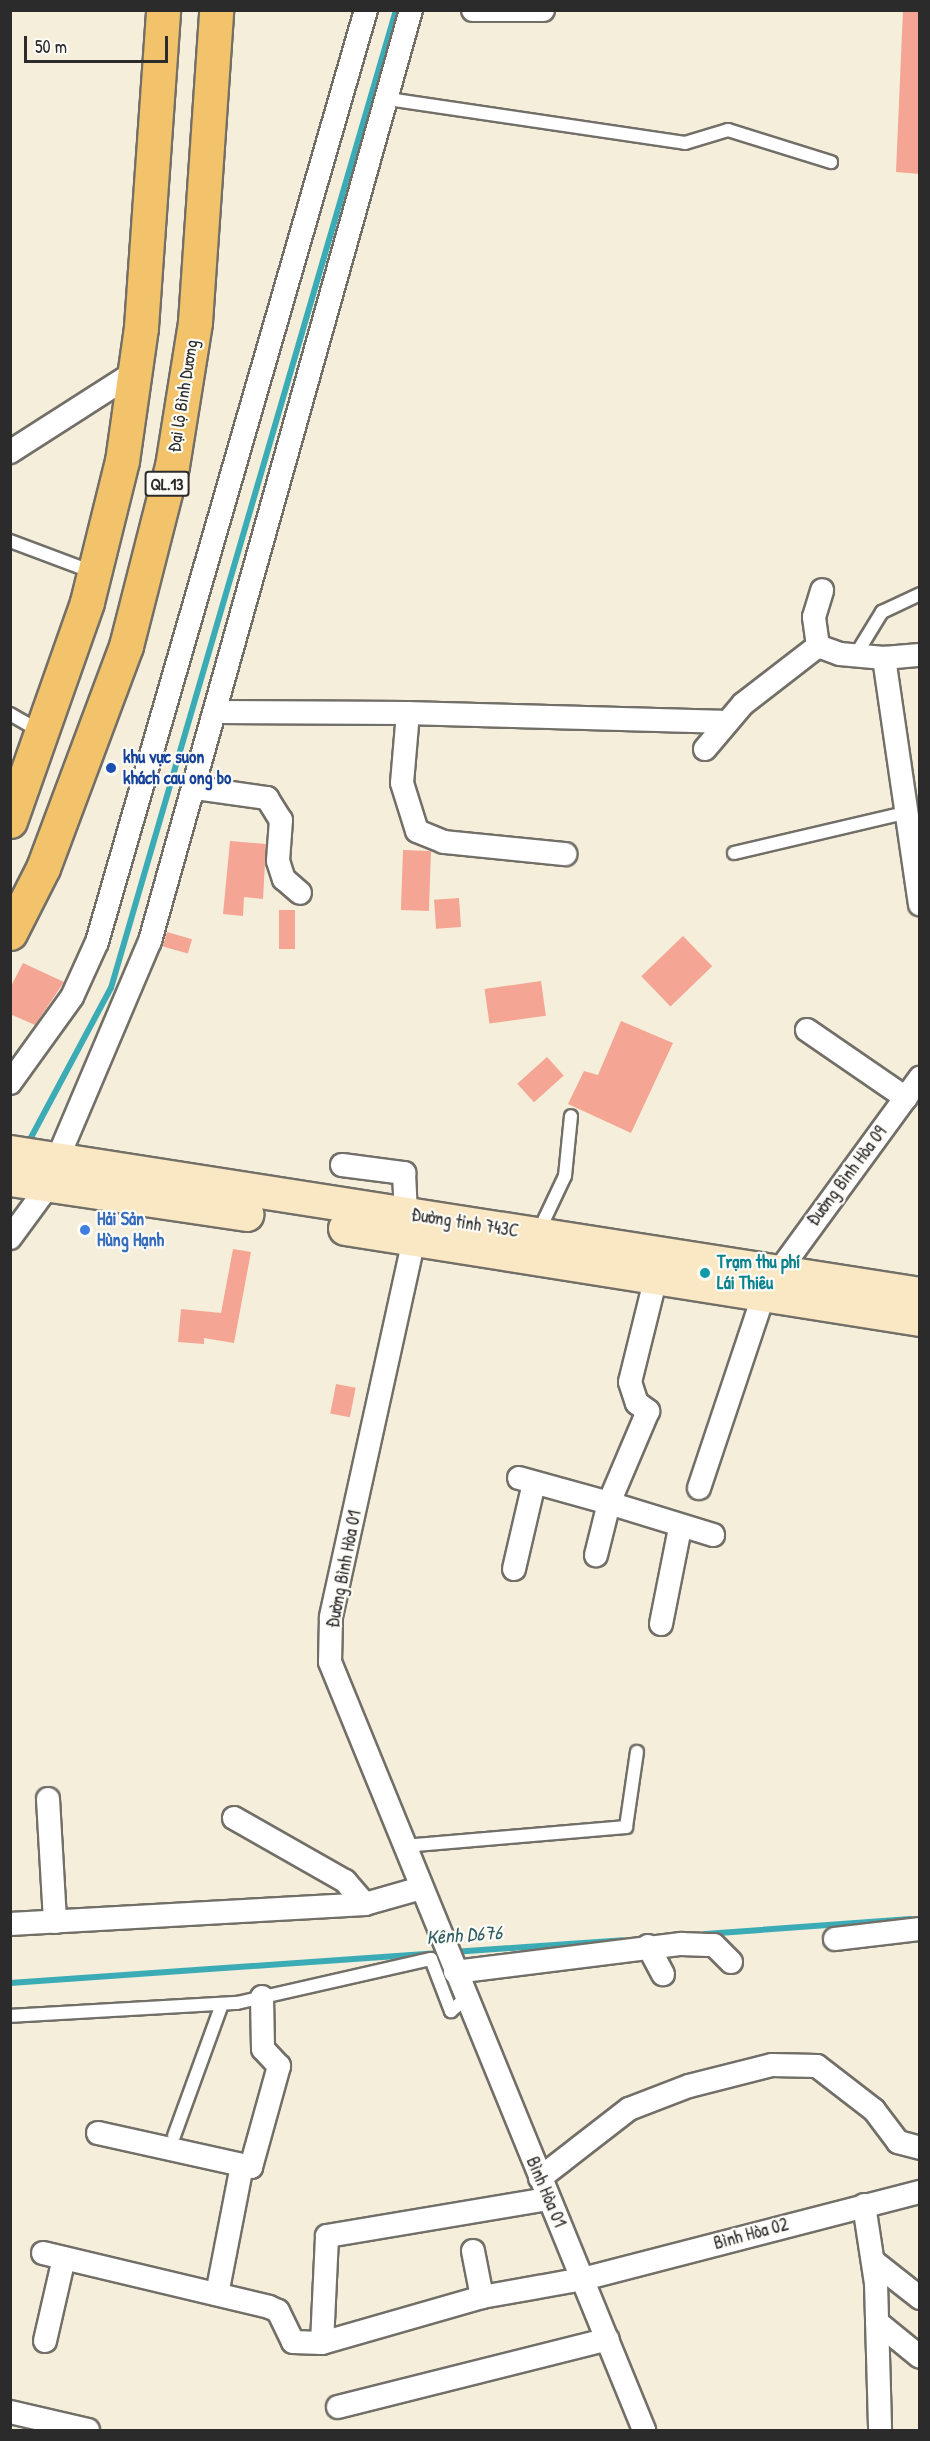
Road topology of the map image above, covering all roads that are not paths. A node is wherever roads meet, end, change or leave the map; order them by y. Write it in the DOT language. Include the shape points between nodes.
graph roads {
  1 [pos="163,10"];
  2 [pos="216,10"];
  3 [pos="366,10"];
  4 [pos="411,10"];
  5 [pos="473,10"];
  6 [pos="543,10"];
  7 [pos="388,99"];
  8 [pos="831,162"];
  9 [pos="135,372"];
  10 [pos="10,452"];
  11 [pos="10,542"];
  12 [pos="94,573"];
  13 [pos="822,590"];
  14 [pos="920,594"];
  15 [pos="818,646"];
  16 [pos="920,655"];
  17 [pos="855,656"];
  18 [pos="884,658"];
  19 [pos="218,712"];
  20 [pos="408,713"];
  21 [pos="10,714"];
  22 [pos="728,722"];
  23 [pos="43,733"];
  24 [pos="705,749"];
  25 [pos="196,788"];
  26 [pos="13,807"];
  27 [pos="913,819"];
  28 [pos="734,853"];
  29 [pos="565,854"];
  30 [pos="300,893"];
  31 [pos="920,904"];
  32 [pos="10,933"];
  33 [pos="807,1029"];
  34 [pos="920,1078"];
  35 [pos="10,1083"];
  36 [pos="906,1098"];
  37 [pos="571,1116"];
  38 [pos="10,1152"];
  39 [pos="342,1165"];
  40 [pos="53,1172"];
  41 [pos="10,1179"];
  42 [pos="413,1223"];
  43 [pos="537,1234"];
  44 [pos="10,1238"];
  45 [pos="655,1281"];
  46 [pos="770,1286"];
  47 [pos="920,1294"];
  48 [pos="920,1319"];
  49 [pos="699,1488"];
  50 [pos="609,1503"];
  51 [pos="680,1528"];
  52 [pos="713,1535"];
  53 [pos="596,1556"];
  54 [pos="514,1569"];
  55 [pos="661,1624"];
  56 [pos="637,1752"];
  57 [pos="48,1799"];
  58 [pos="234,1818"];
  59 [pos="404,1846"];
  60 [pos="424,1895"];
  61 [pos="364,1904"];
  62 [pos="55,1922"];
  63 [pos="10,1924"];
  64 [pos="920,1929"];
  65 [pos="835,1939"];
  66 [pos="648,1946"];
  67 [pos="731,1962"];
  68 [pos="451,1963"];
  69 [pos="663,1974"];
  70 [pos="262,1997"];
  71 [pos="466,1998"];
  72 [pos="222,2004"];
  73 [pos="10,2016"];
  74 [pos="98,2133"];
  75 [pos="174,2136"];
  76 [pos="920,2148"];
  77 [pos="242,2165"];
  78 [pos="544,2189"];
  79 [pos="920,2192"];
  80 [pos="864,2205"];
  81 [pos="473,2251"];
  82 [pos="873,2261"];
  83 [pos="584,2279"];
  84 [pos="217,2294"];
  85 [pos="482,2297"];
  86 [pos="920,2298"];
  87 [pos="877,2322"];
  88 [pos="608,2339"];
  89 [pos="45,2341"];
  90 [pos="322,2343"];
  91 [pos="920,2357"];
  92 [pos="338,2408"];
  93 [pos="10,2412"];
  94 [pos="88,2430"];
  95 [pos="644,2430"];
  96 [pos="880,2430"];
  1 -- 9 [label="highway, QL.13"];
  2 -- 32 [label="highway, Đại lộ Bình Dương / QL.13" via="195,322 172,466 126,646 43,868"];
  3 -- 35 [label="street" via="97,942 72,996"];
  4 -- 7 [label="street"];
  5 -- 6 [label="street" via="524,15"];
  7 -- 8 [label="lane" via="685,143 728,130"];
  7 -- 19 [label="street"];
  9 -- 10 [label="street"];
  9 -- 12 [label="highway, QL.13" via="122,461"];
  11 -- 12 [label="lane"];
  12 -- 23 [label="highway, QL.13"];
  13 -- 15 [label="street" via="814,616"];
  14 -- 17 [label="lane" via="882,612"];
  15 -- 17 [label="street"];
  15 -- 22 [label="street" via="784,668"];
  16 -- 18 [label="street"];
  17 -- 18 [label="street"];
  18 -- 27 [label="street"];
  19 -- 20 [label="street"];
  19 -- 25 [label="street"];
  20 -- 22 [label="street"];
  20 -- 29 [label="street" via="402,783 417,831 444,842"];
  21 -- 23 [label="lane"];
  22 -- 24 [label="street"];
  23 -- 26 [label="highway, QL.13"];
  25 -- 30 [label="street" via="267,798 281,820 278,861 284,879"];
  25 -- 40 [label="street" via="150,941"];
  27 -- 28 [label="lane"];
  27 -- 31 [label="street"];
  33 -- 36 [label="street"];
  34 -- 36 [label="street, Đường Bình Hòa 09"];
  36 -- 46 [label="street, Đường Bình Hòa 09"];
  37 -- 43 [label="lane" via="565,1176"];
  38 -- 40 [label="main road, Đường tỉnh 743C"];
  39 -- 42 [label="street, Đường Bình Hòa 01" via="404,1173"];
  40 -- 41 [label="main road, Đường tỉnh 743C"];
  40 -- 42 [label="main road, Đường tỉnh 743C"];
  40 -- 44 [label="street"];
  42 -- 43 [label="main road, Đường tỉnh 743C"];
  42 -- 45 [label="main road, Đường tỉnh 743C"];
  42 -- 59 [label="street, Đường Bình Hòa 01" via="331,1618 330,1662"];
  43 -- 46 [label="main road, Đường tỉnh 743C"];
  45 -- 46 [label="main road, Đường tỉnh 743C"];
  45 -- 50 [label="street" via="630,1383 636,1403 648,1411"];
  46 -- 47 [label="main road, Đường tỉnh 743C"];
  46 -- 48 [label="main road, Đường tỉnh 743C"];
  46 -- 49 [label="street, Đường Bình Hòa 09"];
  50 -- 51 [label="street"];
  50 -- 53 [label="street"];
  50 -- 54 [label="street" via="527,1481"];
  51 -- 52 [label="street"];
  51 -- 55 [label="street"];
  56 -- 59 [label="lane" via="631,1823 623,1828"];
  57 -- 62 [label="street"];
  58 -- 61 [label="street" via="345,1881"];
  59 -- 60 [label="street, Đường Bình Hòa 01"];
  60 -- 61 [label="street"];
  60 -- 68 [label="street, Đường Bình Hòa 01"];
  61 -- 62 [label="street"];
  62 -- 63 [label="street"];
  64 -- 65 [label="street"];
  66 -- 67 [label="street" via="714,1945"];
  66 -- 68 [label="street"];
  66 -- 69 [label="street"];
  68 -- 71 [label="street, Bình Hòa 01"];
  70 -- 71 [label="lane" via="431,1959 451,2011"];
  70 -- 72 [label="lane"];
  70 -- 77 [label="street" via="264,2049 279,2066 251,2168"];
  71 -- 78 [label="street, Bình Hòa 01"];
  72 -- 73 [label="lane"];
  72 -- 75 [label="lane"];
  74 -- 77 [label="street"];
  76 -- 78 [label="street" via="898,2142 874,2110 817,2066 772,2065 689,2086 629,2109"];
  77 -- 84 [label="street"];
  78 -- 83 [label="street, Bình Hòa 01"];
  78 -- 90 [label="street" via="327,2236"];
  79 -- 80 [label="street, Bình Hòa 02"];
  80 -- 82 [label="street"];
  80 -- 83 [label="street, Bình Hòa 02"];
  81 -- 85 [label="street"];
  82 -- 86 [label="street"];
  82 -- 87 [label="street"];
  83 -- 85 [label="street, Bình Hòa 02"];
  83 -- 88 [label="street, Bình Hòa 01"];
  84 -- 89 [label="street" via="54,2255"];
  84 -- 90 [label="street, Bình Hòa 02" via="278,2311 293,2342"];
  85 -- 90 [label="street, Bình Hòa 02"];
  87 -- 91 [label="street"];
  87 -- 96 [label="street"];
  88 -- 92 [label="street"];
  88 -- 95 [label="street, Bình Hòa 01"];
  93 -- 94 [label="street"];
}
